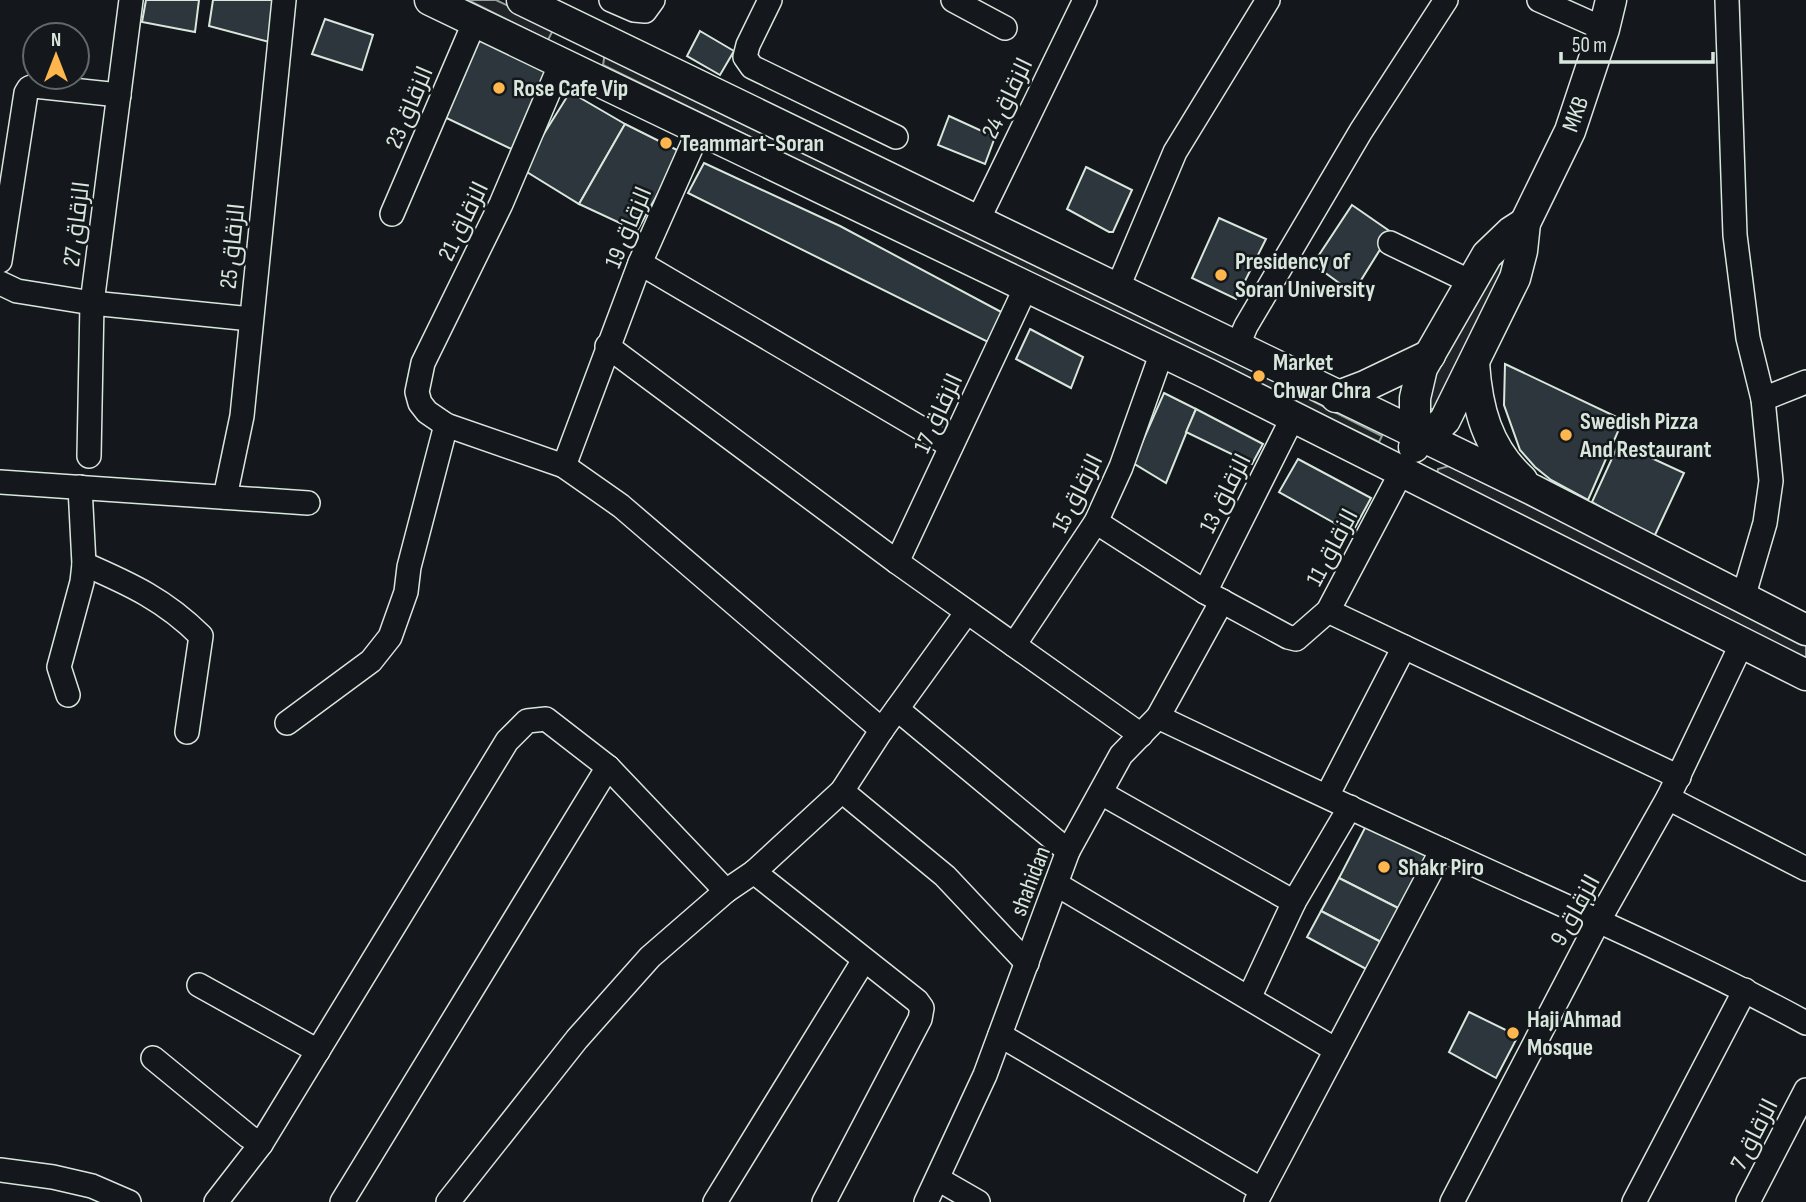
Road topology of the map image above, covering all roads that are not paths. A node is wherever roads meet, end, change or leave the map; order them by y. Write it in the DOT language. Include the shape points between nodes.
graph roads {
  1 [pos="131,0"];
  2 [pos="284,0"];
  3 [pos="430,0"];
  4 [pos="522,0"];
  5 [pos="612,0"];
  6 [pos="770,0"];
  7 [pos="953,0"];
  8 [pos="1084,0"];
  9 [pos="1446,0"];
  10 [pos="1539,0"];
  11 [pos="1727,0"];
  12 [pos="1263,2"];
  13 [pos="649,5"];
  14 [pos="1607,14"];
  15 [pos="475,22"];
  16 [pos="1005,27"];
  17 [pos="594,35"];
  18 [pos="569,67"];
  19 [pos="119,95"];
  20 [pos="699,130"];
  21 [pos="896,137"];
  22 [pos="392,214"];
  23 [pos="978,220"];
  24 [pos="1525,223"];
  25 [pos="1390,243"];
  26 [pos="0,261"];
  27 [pos="640,263"];
  28 [pos="1471,282"];
  29 [pos="0,283"];
  30 [pos="1026,287"];
  31 [pos="1118,287"];
  32 [pos="92,303"];
  33 [pos="251,319"];
  34 [pos="607,346"];
  35 [pos="1237,347"];
  36 [pos="1162,352"];
  37 [pos="1430,355"];
  38 [pos="1474,363"];
  39 [pos="1806,382"];
  40 [pos="1336,397"];
  41 [pos="1763,399"];
  42 [pos="1293,417"];
  43 [pos="446,425"];
  44 [pos="1419,436"];
  45 [pos="951,446"];
  46 [pos="89,456"];
  47 [pos="564,466"];
  48 [pos="1402,471"];
  49 [pos="0,482"];
  50 [pos="80,487"];
  51 [pos="1533,490"];
  52 [pos="225,497"];
  53 [pos="308,503"];
  54 [pos="1096,522"];
  55 [pos="897,562"];
  56 [pos="84,564"];
  57 [pos="1214,596"];
  58 [pos="1743,598"];
  59 [pos="1328,611"];
  60 [pos="967,612"];
  61 [pos="1806,630"];
  62 [pos="1742,643"];
  63 [pos="1014,645"];
  64 [pos="1404,647"];
  65 [pos="1806,675"];
  66 [pos="68,695"];
  67 [pos="897,709"];
  68 [pos="1158,717"];
  69 [pos="288,723"];
  70 [pos="881,730"];
  71 [pos="187,732"];
  72 [pos="1141,735"];
  73 [pos="608,766"];
  74 [pos="1679,777"];
  75 [pos="842,791"];
  76 [pos="1101,793"];
  77 [pos="1327,796"];
  78 [pos="1668,798"];
  79 [pos="1350,807"];
  80 [pos="1442,850"];
  81 [pos="1068,851"];
  82 [pos="1806,869"];
  83 [pos="754,872"];
  84 [pos="1056,884"];
  85 [pos="726,891"];
  86 [pos="1294,902"];
  87 [pos="1599,920"];
  88 [pos="864,960"];
  89 [pos="1027,963"];
  90 [pos="199,985"];
  91 [pos="1745,990"];
  92 [pos="1249,998"];
  93 [pos="1806,1023"];
  94 [pos="1000,1035"];
  95 [pos="1336,1050"];
  96 [pos="318,1051"];
  97 [pos="153,1058"];
  98 [pos="1806,1090"];
  99 [pos="261,1144"];
  100 [pos="0,1170"];
  101 [pos="939,1179"];
  102 [pos="1259,1196"];
  103 [pos="129,1202"];
  104 [pos="216,1202"];
  105 [pos="342,1202"];
  106 [pos="448,1202"];
  107 [pos="715,1202"];
  108 [pos="824,1202"];
  109 [pos="926,1202"];
  110 [pos="978,1202"];
  111 [pos="1452,1202"];
  112 [pos="1634,1202"];
  113 [pos="1748,1202"];
  1 -- 19 [label="street, الزقاق 27"];
  2 -- 33 [label="street, الزقاق 25"];
  3 -- 15 [label="main road"];
  4 -- 17 [label="main road"];
  5 -- 13 [label="street" via="634,10"];
  5 -- 17 [label="street"];
  6 -- 21 [label="street" via="748,45 745,57 752,67"];
  7 -- 16 [label="street"];
  8 -- 23 [label="street, الزقاق 24"];
  9 -- 35 [label="street" via="1361,131"];
  10 -- 14 [label="street"];
  11 -- 41 [label="street" via="1735,235 1748,338"];
  12 -- 31 [label="street" via="1175,152"];
  14 -- 24 [label="main road, MKB" via="1570,131"];
  15 -- 18 [label="main road"];
  15 -- 22 [label="street, الزقاق 23"];
  17 -- 18 [label="main road"];
  17 -- 23 [label="main road"];
  18 -- 20 [label="main road"];
  18 -- 43 [label="street, الزقاق 21" via="423,363 419,403"];
  19 -- 26 [label="street" via="29,88"];
  19 -- 32 [label="street, الزقاق 27"];
  20 -- 27 [label="street, الزقاق 19"];
  20 -- 30 [label="main road"];
  23 -- 31 [label="main road"];
  24 -- 28 [label="main road" via="1498,242"];
  24 -- 38 [label="main road" via="1514,278"];
  25 -- 28 [label="street"];
  27 -- 34 [label="street, الزقاق 19"];
  27 -- 45 [label="street"];
  28 -- 37 [label="main road"];
  29 -- 32 [label="street" via="17,291"];
  30 -- 36 [label="main road"];
  30 -- 45 [label="street, الزقاق 17"];
  31 -- 35 [label="main road"];
  32 -- 33 [label="street"];
  32 -- 46 [label="street, الزقاق 27"];
  33 -- 52 [label="street, الزقاق 25" via="242,416"];
  34 -- 47 [label="street, الزقاق 19"];
  34 -- 55 [label="street"];
  35 -- 40 [label="main road"];
  36 -- 42 [label="main road"];
  36 -- 54 [label="street, الزقاق 15"];
  37 -- 40 [label="main road"];
  37 -- 44 [label="main road" via="1415,398"];
  38 -- 44 [label="main road" via="1445,420"];
  38 -- 51 [label="main road" via="1476,397 1486,429 1503,459"];
  39 -- 41 [label="street"];
  40 -- 44 [label="main road"];
  41 -- 58 [label="street" via="1771,481 1765,523"];
  42 -- 48 [label="main road"];
  42 -- 57 [label="street, الزقاق 13"];
  43 -- 47 [label="street"];
  43 -- 69 [label="street" via="406,592 390,637 371,661"];
  44 -- 48 [label="main road"];
  44 -- 51 [label="main road"];
  45 -- 55 [label="street, الزقاق 17"];
  47 -- 70 [label="street" via="621,506"];
  48 -- 59 [label="street, الزقاق 11"];
  48 -- 62 [label="main road"];
  49 -- 50 [label="street"];
  50 -- 52 [label="street"];
  50 -- 56 [label="street"];
  51 -- 58 [label="main road"];
  52 -- 53 [label="street"];
  54 -- 57 [label="street"];
  54 -- 63 [label="street, الزقاق 15"];
  55 -- 60 [label="street"];
  56 -- 66 [label="street" via="59,667"];
  56 -- 71 [label="street" via="135,586 182,617 201,636"];
  57 -- 59 [label="street, الزقاق 11" via="1296,639"];
  57 -- 68 [label="street, shahidan"];
  58 -- 61 [label="main road"];
  59 -- 64 [label="street"];
  60 -- 63 [label="street"];
  60 -- 67 [label="street"];
  62 -- 65 [label="main road"];
  62 -- 74 [label="street, الزقاق 9"];
  63 -- 72 [label="street"];
  64 -- 74 [label="street"];
  64 -- 77 [label="street"];
  67 -- 70 [label="street"];
  67 -- 81 [label="street"];
  68 -- 72 [label="street, shahidan"];
  68 -- 77 [label="street"];
  70 -- 75 [label="street"];
  72 -- 76 [label="street, shahidan" via="1121,755"];
  73 -- 85 [label="street"];
  73 -- 96 [label="street" via="546,719 527,721 507,741"];
  73 -- 105 [label="street"];
  74 -- 78 [label="street, الزقاق 9"];
  75 -- 83 [label="street"];
  75 -- 89 [label="street" via="945,876"];
  76 -- 81 [label="street, shahidan"];
  76 -- 86 [label="street"];
  77 -- 79 [label="street"];
  78 -- 82 [label="street"];
  78 -- 87 [label="street, الزقاق 9"];
  79 -- 80 [label="street"];
  79 -- 86 [label="street"];
  80 -- 87 [label="street"];
  80 -- 95 [label="street"];
  81 -- 84 [label="street, shahidan"];
  83 -- 85 [label="street"];
  83 -- 88 [label="street"];
  84 -- 89 [label="street, shahidan"];
  84 -- 92 [label="street"];
  85 -- 106 [label="street" via="650,957 586,1029"];
  86 -- 92 [label="street"];
  87 -- 91 [label="street"];
  87 -- 111 [label="street, الزقاق 9"];
  88 -- 107 [label="street"];
  88 -- 108 [label="street" via="922,1008"];
  89 -- 94 [label="street, shahidan"];
  90 -- 96 [label="street"];
  91 -- 93 [label="street"];
  91 -- 112 [label="street"];
  92 -- 95 [label="street"];
  94 -- 101 [label="street, shahidan"];
  94 -- 102 [label="street"];
  95 -- 102 [label="street"];
  96 -- 99 [label="street"];
  97 -- 99 [label="street"];
  98 -- 113 [label="street, الزقاق 7"];
  99 -- 104 [label="street"];
  100 -- 103 [label="street" via="92,1186"];
  101 -- 109 [label="street, shahidan"];
  101 -- 110 [label="street"];
}
